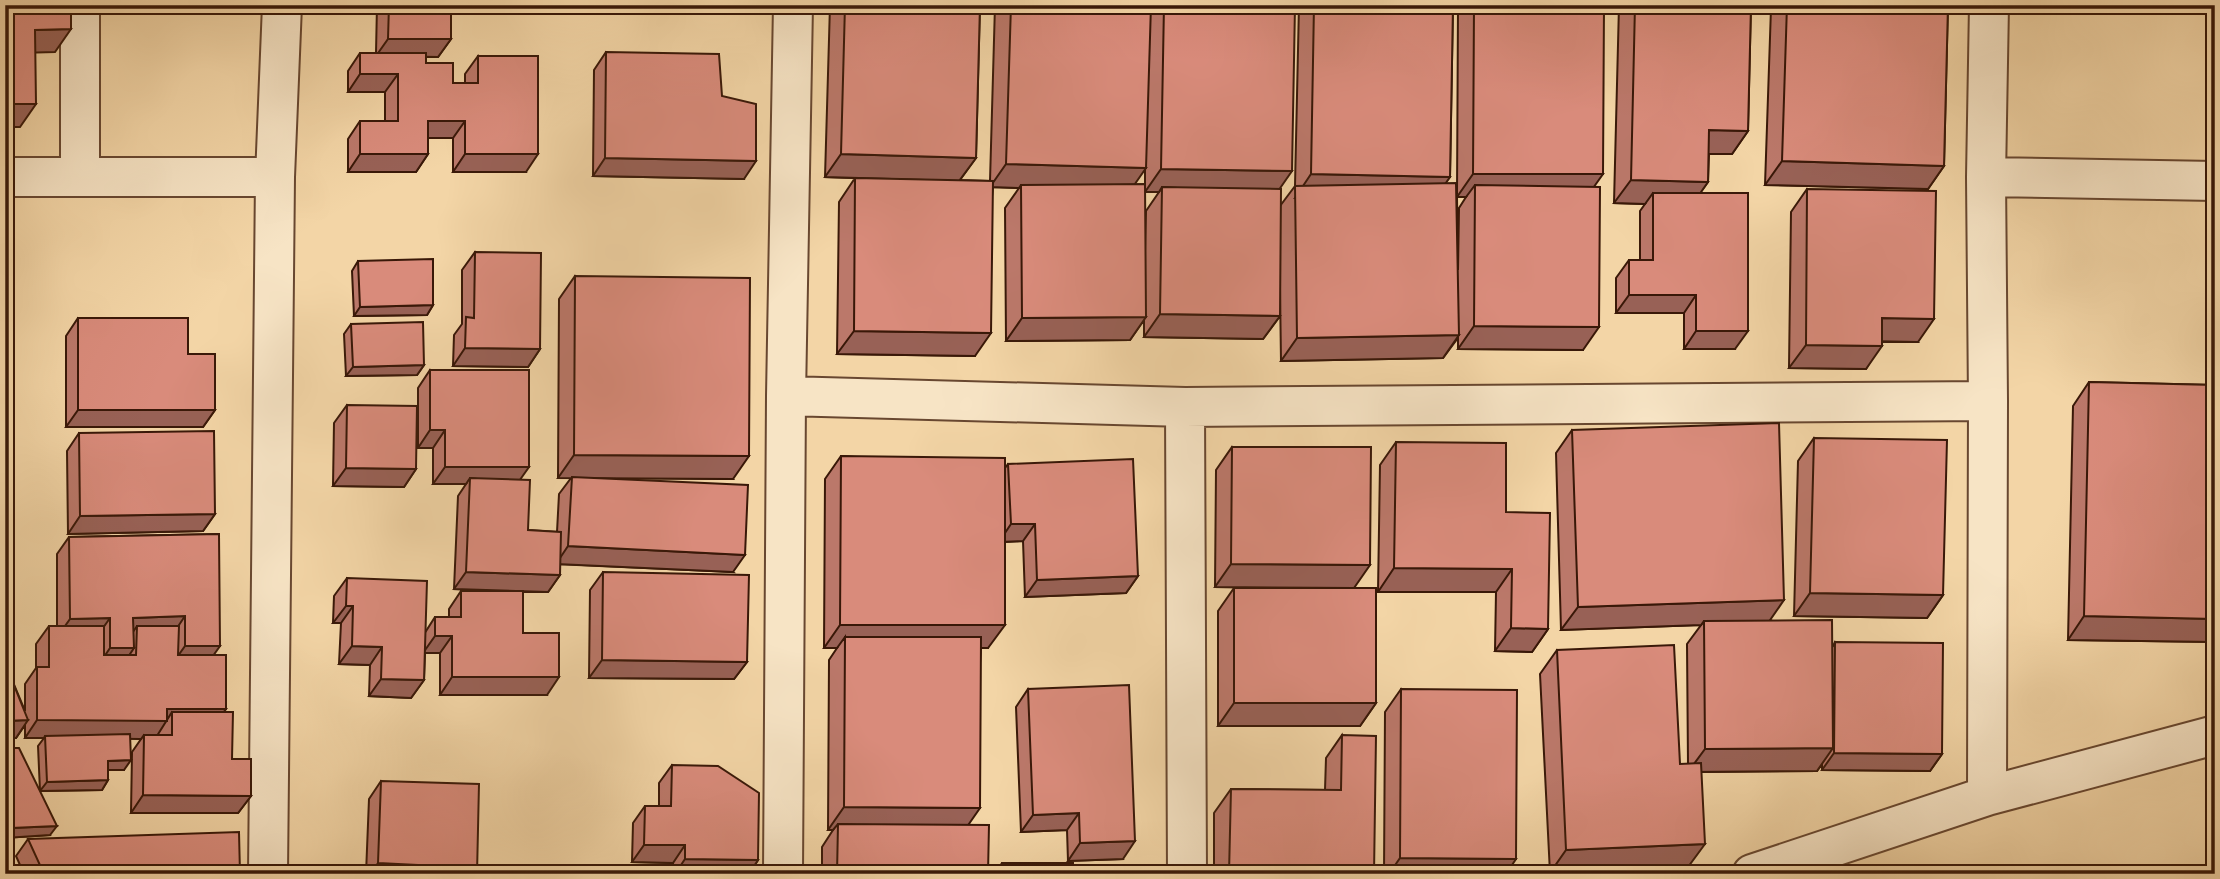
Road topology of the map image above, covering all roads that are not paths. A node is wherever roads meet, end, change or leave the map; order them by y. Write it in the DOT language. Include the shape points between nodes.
graph roads {
  1 [pos="80,5"];
  2 [pos="282,5"];
  3 [pos="793,5"];
  4 [pos="1989,5"];
  5 [pos="5,177"];
  6 [pos="80,177"];
  7 [pos="275,177"];
  8 [pos="1986,177"];
  9 [pos="2215,181"];
  10 [pos="786,396"];
  11 [pos="1988,401"];
  12 [pos="1185,407"];
  13 [pos="2215,735"];
  14 [pos="1987,796"];
  15 [pos="268,874"];
  16 [pos="783,874"];
  17 [pos="1187,874"];
  18 [pos="1752,874"];
  1 -- 6 [label="street"];
  2 -- 7 [label="street"];
  3 -- 10 [label="street"];
  4 -- 8 [label="street"];
  5 -- 6 [label="street"];
  6 -- 7 [label="street"];
  7 -- 15 [label="street"];
  8 -- 9 [label="street"];
  8 -- 11 [label="street"];
  10 -- 12 [label="street"];
  10 -- 16 [label="street"];
  11 -- 12 [label="street"];
  11 -- 14 [label="street"];
  12 -- 17 [label="street"];
  13 -- 14 [label="street"];
  14 -- 18 [label="street"];
}
